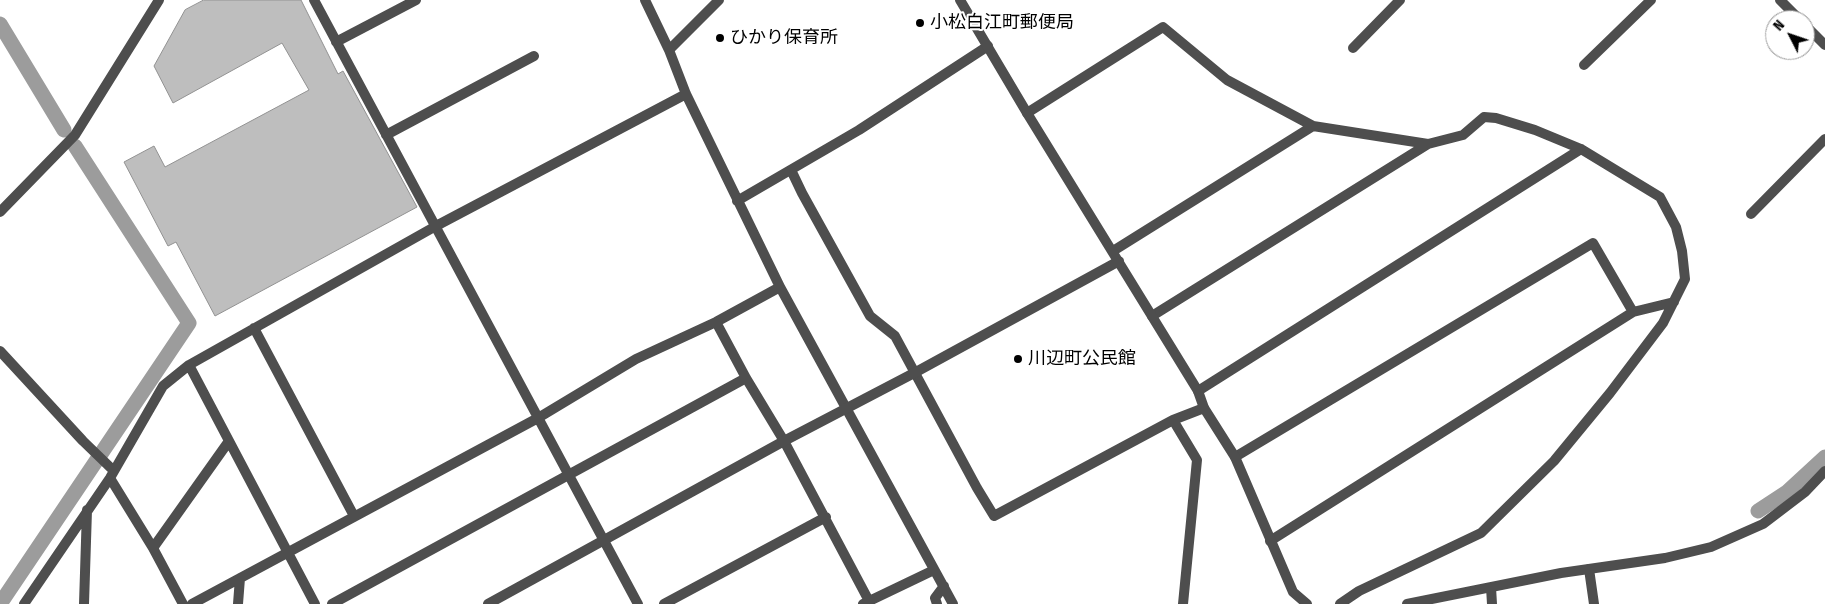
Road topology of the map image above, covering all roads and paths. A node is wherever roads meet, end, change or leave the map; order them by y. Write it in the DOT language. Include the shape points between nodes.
graph roads {
  1 [pos="159,0"];
  2 [pos="314,0"];
  3 [pos="416,0"];
  4 [pos="644,0"];
  5 [pos="719,0"];
  6 [pos="960,0"];
  7 [pos="1400,0"];
  8 [pos="1651,0"];
  9 [pos="1780,0"];
  10 [pos="1790,10"];
  11 [pos="1815,34"];
  12 [pos="336,42"];
  13 [pos="1825,44"];
  14 [pos="988,46"];
  15 [pos="1353,48"];
  16 [pos="669,50"];
  17 [pos="534,56"];
  18 [pos="1584,65"];
  19 [pos="686,94"];
  20 [pos="1027,113"];
  21 [pos="1313,126"];
  22 [pos="386,134"];
  23 [pos="1825,139"];
  24 [pos="1428,144"];
  25 [pos="1581,149"];
  26 [pos="791,170"];
  27 [pos="737,201"];
  28 [pos="0,212"];
  29 [pos="1751,214"];
  30 [pos="436,226"];
  31 [pos="1113,252"];
  32 [pos="1119,261"];
  33 [pos="780,287"];
  34 [pos="1674,302"];
  35 [pos="1633,312"];
  36 [pos="1152,316"];
  37 [pos="716,322"];
  38 [pos="254,328"];
  39 [pos="0,351"];
  40 [pos="189,365"];
  41 [pos="916,372"];
  42 [pos="746,378"];
  43 [pos="1198,391"];
  44 [pos="846,408"];
  45 [pos="1204,408"];
  46 [pos="538,418"];
  47 [pos="1174,420"];
  48 [pos="229,441"];
  49 [pos="784,441"];
  50 [pos="1234,457"];
  51 [pos="1825,471"];
  52 [pos="111,472"];
  53 [pos="569,476"];
  54 [pos="88,509"];
  55 [pos="354,516"];
  56 [pos="826,517"];
  57 [pos="1270,540"];
  58 [pos="604,541"];
  59 [pos="153,548"];
  60 [pos="287,553"];
  61 [pos="1590,569"];
  62 [pos="934,570"];
  63 [pos="240,578"];
  64 [pos="944,586"];
  65 [pos="1491,586"];
  66 [pos="866,602"];
  67 [pos="24,604"];
  68 [pos="84,604"];
  69 [pos="183,604"];
  70 [pos="192,604"];
  71 [pos="238,604"];
  72 [pos="315,604"];
  73 [pos="332,604"];
  74 [pos="488,604"];
  75 [pos="638,604"];
  76 [pos="664,604"];
  77 [pos="937,604"];
  78 [pos="953,604"];
  79 [pos="1183,604"];
  80 [pos="1307,604"];
  81 [pos="1340,604"];
  82 [pos="1407,604"];
  83 [pos="1492,604"];
  84 [pos="1594,604"];
  1 -- 28 [label="street" via="75,135"];
  2 -- 12 [label="street"];
  3 -- 12 [label="street"];
  4 -- 16 [label="street"];
  5 -- 16 [label="street"];
  6 -- 14 [label="street"];
  7 -- 15 [label="street"];
  8 -- 18 [label="street"];
  9 -- 10 [label="street"];
  11 -- 13 [label="street"];
  12 -- 22 [label="street"];
  14 -- 20 [label="street"];
  14 -- 26 [label="street"];
  16 -- 19 [label="street"];
  17 -- 22 [label="street"];
  19 -- 27 [label="street"];
  19 -- 30 [label="street"];
  20 -- 21 [label="street" via="1163,28 1227,80"];
  20 -- 31 [label="street"];
  21 -- 24 [label="street"];
  21 -- 31 [label="street"];
  22 -- 30 [label="street"];
  23 -- 29 [label="street"];
  24 -- 25 [label="street" via="1463,135 1484,117 1534,130"];
  24 -- 36 [label="street"];
  25 -- 34 [label="street" via="1660,197 1676,227 1686,279"];
  25 -- 43 [label="street"];
  26 -- 27 [label="street"];
  26 -- 41 [label="street" via="870,316 895,336"];
  27 -- 33 [label="street"];
  30 -- 38 [label="street"];
  30 -- 46 [label="street"];
  31 -- 32 [label="street"];
  32 -- 36 [label="street"];
  32 -- 41 [label="street"];
  33 -- 37 [label="street"];
  33 -- 44 [label="street"];
  34 -- 35 [label="street"];
  34 -- 81 [label="street" via="1663,323 1554,461 1481,533"];
  35 -- 50 [label="street" via="1592,243"];
  35 -- 57 [label="street"];
  36 -- 43 [label="street"];
  37 -- 42 [label="street"];
  37 -- 46 [label="street" via="636,359"];
  38 -- 40 [label="street"];
  38 -- 55 [label="street"];
  39 -- 52 [label="street"];
  40 -- 48 [label="street"];
  40 -- 52 [label="street" via="163,386"];
  41 -- 44 [label="street"];
  41 -- 47 [label="street" via="994,516"];
  42 -- 49 [label="street"];
  42 -- 53 [label="street"];
  43 -- 45 [label="street"];
  44 -- 49 [label="street"];
  44 -- 62 [label="street"];
  45 -- 47 [label="street"];
  45 -- 50 [label="street"];
  46 -- 53 [label="street"];
  46 -- 55 [label="street"];
  47 -- 79 [label="street" via="1197,460"];
  48 -- 59 [label="street"];
  48 -- 60 [label="street"];
  49 -- 56 [label="street"];
  49 -- 58 [label="street"];
  50 -- 57 [label="street"];
  51 -- 61 [label="street" via="1805,492 1763,524 1711,546 1665,558"];
  52 -- 54 [label="street"];
  52 -- 59 [label="street"];
  53 -- 58 [label="street"];
  53 -- 73 [label="street"];
  54 -- 67 [label="street"];
  54 -- 68 [label="street"];
  55 -- 60 [label="street"];
  56 -- 66 [label="street"];
  56 -- 76 [label="street"];
  57 -- 80 [label="street" via="1293,592"];
  58 -- 74 [label="street"];
  58 -- 75 [label="street"];
  59 -- 69 [label="street"];
  60 -- 63 [label="street"];
  60 -- 72 [label="street"];
  61 -- 65 [label="street"];
  61 -- 84 [label="street"];
  62 -- 64 [label="street"];
  62 -- 66 [label="street"];
  63 -- 70 [label="street"];
  63 -- 71 [label="street"];
  64 -- 77 [label="street" via="935,598"];
  64 -- 78 [label="street"];
  65 -- 82 [label="street"];
  65 -- 83 [label="street"];
}
